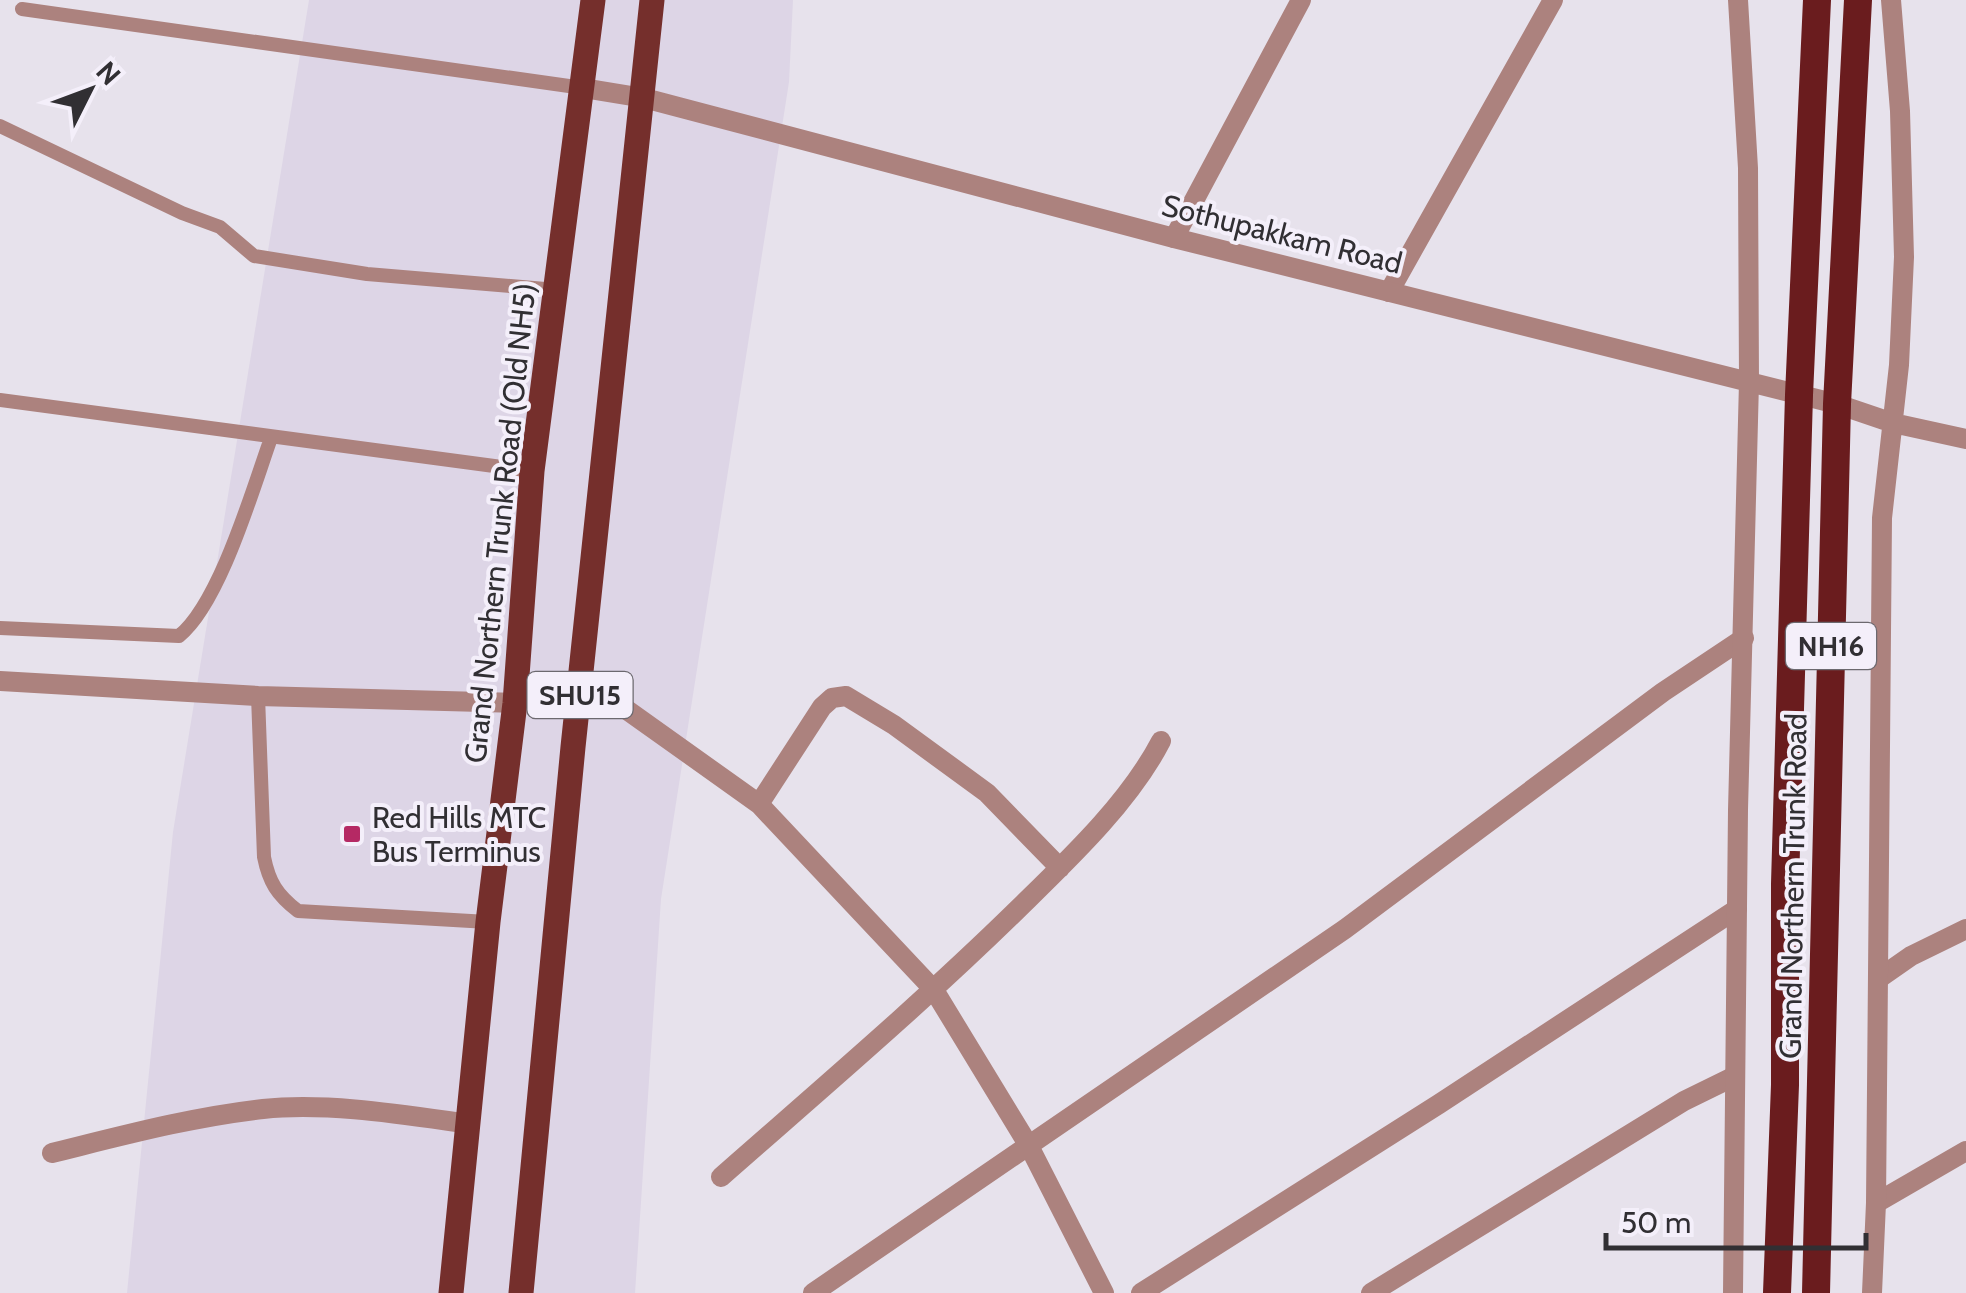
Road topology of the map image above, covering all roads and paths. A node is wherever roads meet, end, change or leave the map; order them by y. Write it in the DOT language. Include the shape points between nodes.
graph roads {
  1 [pos="593,0"];
  2 [pos="652,0"];
  3 [pos="1301,0"];
  4 [pos="1552,0"];
  5 [pos="1738,0"];
  6 [pos="1817,0"];
  7 [pos="1858,0"];
  8 [pos="1891,0"];
  9 [pos="22,10"];
  10 [pos="582,88"];
  11 [pos="644,98"];
  12 [pos="0,126"];
  13 [pos="1174,238"];
  14 [pos="557,290"];
  15 [pos="1389,292"];
  16 [pos="1749,382"];
  17 [pos="1799,395"];
  18 [pos="0,400"];
  19 [pos="1837,404"];
  20 [pos="1893,423"];
  21 [pos="271,438"];
  22 [pos="1966,439"];
  23 [pos="532,472"];
  24 [pos="0,628"];
  25 [pos="1744,638"];
  26 [pos="0,681"];
  27 [pos="581,682"];
  28 [pos="258,696"];
  29 [pos="515,704"];
  30 [pos="1161,741"];
  31 [pos="759,804"];
  32 [pos="1060,868"];
  33 [pos="1737,908"];
  34 [pos="488,922"];
  35 [pos="1966,929"];
  36 [pos="1878,979"];
  37 [pos="934,990"];
  38 [pos="1736,1076"];
  39 [pos="470,1124"];
  40 [pos="1029,1146"];
  41 [pos="1966,1151"];
  42 [pos="52,1153"];
  43 [pos="721,1177"];
  44 [pos="1876,1203"];
  45 [pos="1727,1291"];
  46 [pos="451,1293"];
  47 [pos="520,1293"];
  48 [pos="813,1293"];
  49 [pos="1104,1293"];
  50 [pos="1140,1293"];
  51 [pos="1371,1293"];
  52 [pos="1777,1293"];
  53 [pos="1816,1293"];
  54 [pos="1872,1293"];
  1 -- 10 [label="main road, Grand Northern Trunk Road (Old NH5) / SHU15"];
  2 -- 11 [label="main road, SHU15"];
  3 -- 13 [label="street"];
  4 -- 15 [label="street"];
  5 -- 16 [label="street" via="1748,168"];
  6 -- 17 [label="highway, Grand Northern Trunk Road / NH16"];
  7 -- 19 [label="highway, Grand Northern Trunk Road / NH16"];
  8 -- 20 [label="street" via="1904,257"];
  9 -- 10 [label="lane"];
  10 -- 11 [label="street, Sothupakkam Road"];
  10 -- 14 [label="main road, Grand Northern Trunk Road (Old NH5) / SHU15"];
  11 -- 13 [label="street, Sothupakkam Road"];
  11 -- 27 [label="main road, SHU15"];
  12 -- 14 [label="lane" via="220,227 254,256 367,274"];
  13 -- 15 [label="street, Sothupakkam Road"];
  14 -- 23 [label="main road, Grand Northern Trunk Road (Old NH5) / SHU15"];
  15 -- 16 [label="street, Sothupakkam Road"];
  16 -- 17 [label="street, Sothupakkam Road"];
  16 -- 25 [label="street"];
  17 -- 19 [label="street, Sothupakkam Road"];
  17 -- 52 [label="highway, Grand Northern Trunk Road / NH16"];
  18 -- 21 [label="lane"];
  19 -- 20 [label="street, Sothupakkam Road"];
  19 -- 53 [label="highway, Grand Northern Trunk Road / NH16"];
  20 -- 22 [label="street, Sothupakkam Road"];
  20 -- 36 [label="street" via="1882,518"];
  21 -- 23 [label="lane"];
  21 -- 24 [label="lane" via="233,545 179,636"];
  23 -- 29 [label="main road, Grand Northern Trunk Road (Old NH5) / SHU15"];
  25 -- 33 [label="street"];
  25 -- 40 [label="street" via="1345,928"];
  26 -- 28 [label="street"];
  27 -- 31 [label="street"];
  27 -- 47 [label="main road, SHU15"];
  28 -- 29 [label="street"];
  28 -- 34 [label="lane" via="264,857 281,898 298,910"];
  29 -- 34 [label="main road, Grand Northern Trunk Road (Old NH5) / SHU15"];
  30 -- 32 [label="street" via="1147,770"];
  31 -- 32 [label="street" via="822,707 846,696 987,793"];
  31 -- 37 [label="street"];
  32 -- 37 [label="street"];
  33 -- 38 [label="street"];
  33 -- 50 [label="street"];
  34 -- 39 [label="main road, Grand Northern Trunk Road (Old NH5) / SHU15"];
  35 -- 36 [label="street"];
  36 -- 44 [label="street"];
  37 -- 40 [label="street"];
  37 -- 43 [label="street"];
  38 -- 45 [label="street"];
  38 -- 51 [label="street" via="1684,1101"];
  39 -- 42 [label="street" via="378,1111 266,1108"];
  39 -- 46 [label="main road, Grand Northern Trunk Road (Old NH5) / SHU15"];
  40 -- 48 [label="street"];
  40 -- 49 [label="street"];
  41 -- 44 [label="street"];
  44 -- 54 [label="street"];
}
